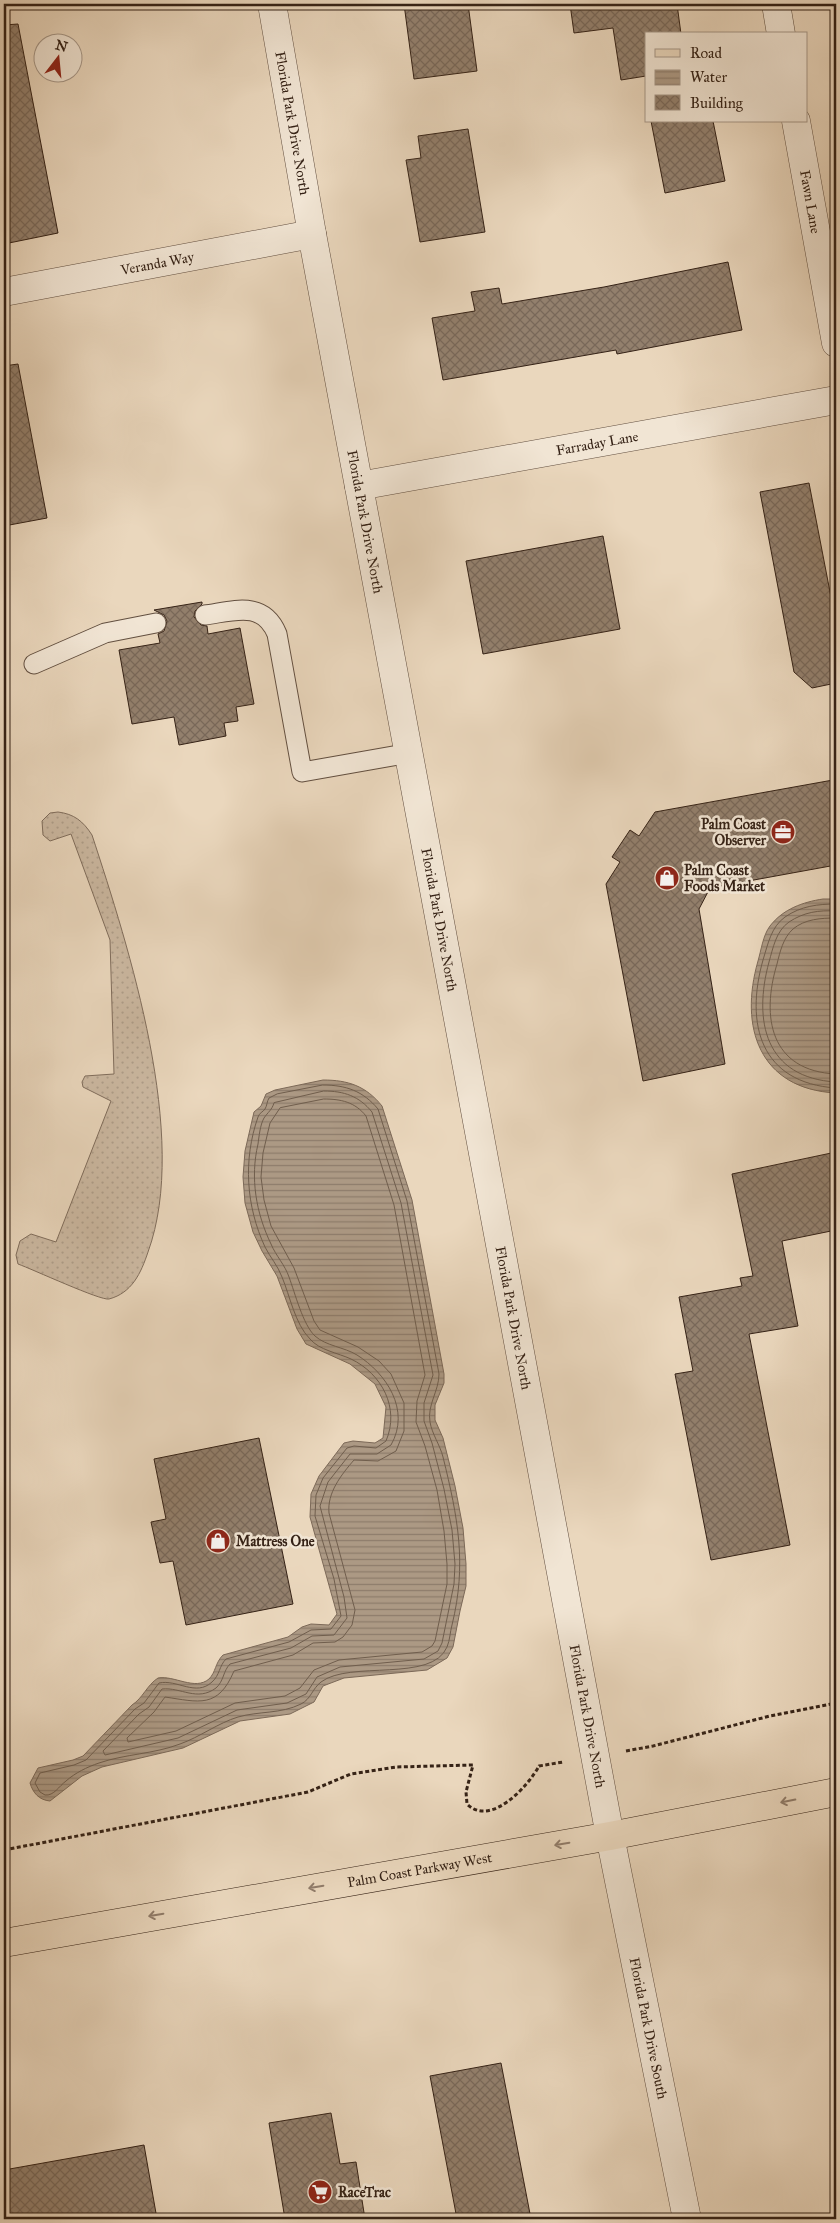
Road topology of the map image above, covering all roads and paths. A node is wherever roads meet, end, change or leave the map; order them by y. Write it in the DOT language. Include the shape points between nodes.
graph roads {
  1 [pos="272,4"];
  2 [pos="776,4"];
  3 [pos="781,32"];
  4 [pos="796,122"];
  5 [pos="312,234"];
  6 [pos="4,292"];
  7 [pos="836,343"];
  8 [pos="836,400"];
  9 [pos="360,486"];
  10 [pos="204,615"];
  11 [pos="156,623"];
  12 [pos="34,664"];
  13 [pos="410,753"];
  14 [pos="836,1703"];
  15 [pos="653,1746"];
  16 [pos="539,1766"];
  17 [pos="836,1792"];
  18 [pos="610,1836"];
  19 [pos="4,1850"];
  20 [pos="4,1943"];
  21 [pos="688,2219"];
  1 -- 5 [label="street, Florida Park Drive North"];
  2 -- 3 [label="street"];
  4 -- 7 [label="street, Fawn Lane"];
  5 -- 6 [label="street, Veranda Way"];
  5 -- 9 [label="street, Florida Park Drive North"];
  8 -- 9 [label="street, Farraday Lane"];
  9 -- 13 [label="street, Florida Park Drive North"];
  10 -- 13 [label="lane" via="244,610 260,613 270,621 277,634 302,772"];
  11 -- 12 [label="lane" via="105,633"];
  13 -- 18 [label="street, Florida Park Drive North"];
  14 -- 15 [label="path"];
  16 -- 19 [label="path" via="519,1793 492,1809 476,1810 467,1804 466,1792 473,1765 396,1767 351,1774 308,1792"];
  17 -- 18 [label="main road, Palm Coast Parkway West, one-way"];
  18 -- 20 [label="main road, Palm Coast Parkway West, one-way"];
  18 -- 21 [label="street, Florida Park Drive South"];
}
